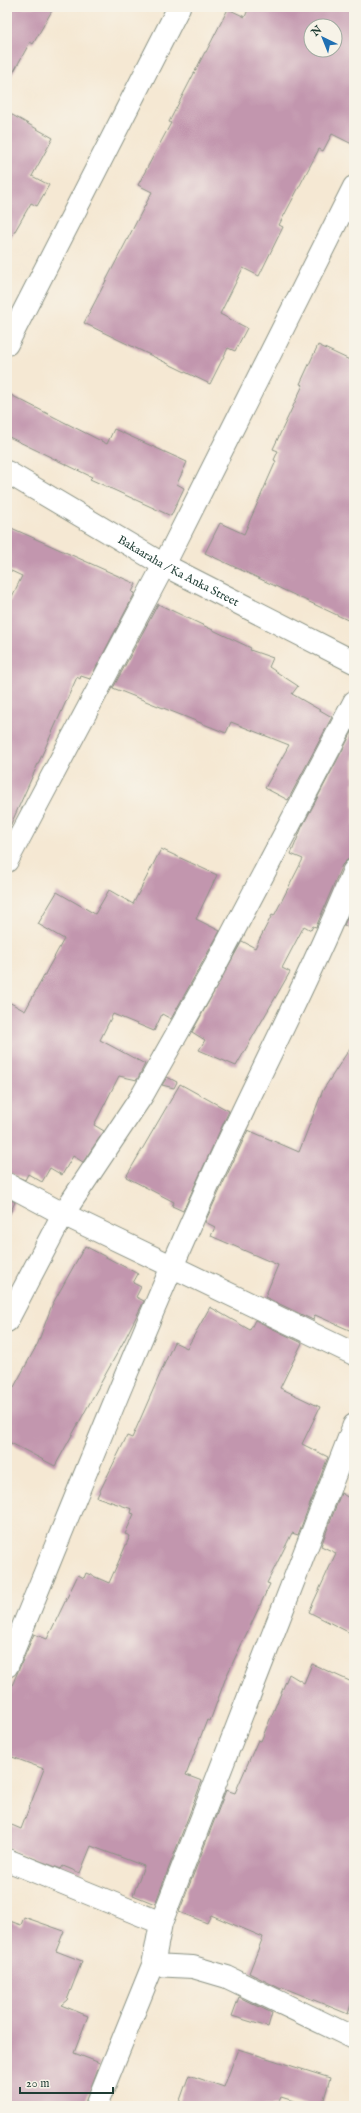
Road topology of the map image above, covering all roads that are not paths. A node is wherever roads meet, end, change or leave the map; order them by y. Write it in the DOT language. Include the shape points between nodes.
graph roads {
  1 [pos="179,7"];
  2 [pos="354,187"];
  3 [pos="7,344"];
  4 [pos="7,472"];
  5 [pos="164,564"];
  6 [pos="354,662"];
  7 [pos="354,702"];
  8 [pos="7,861"];
  9 [pos="354,870"];
  10 [pos="7,1184"];
  11 [pos="63,1214"];
  12 [pos="172,1266"];
  13 [pos="7,1321"];
  14 [pos="354,1354"];
  15 [pos="354,1425"];
  16 [pos="7,1666"];
  17 [pos="7,1860"];
  18 [pos="161,1923"];
  19 [pos="153,1965"];
  20 [pos="354,2038"];
  21 [pos="96,2106"];
  1 -- 3 [label="street"];
  2 -- 5 [label="street"];
  4 -- 5 [label="street, Bakaaraha / Ka Anka Street"];
  5 -- 6 [label="street, Bakaaraha / Ka Anka Street"];
  5 -- 8 [label="street"];
  7 -- 11 [label="street" via="214,968 143,1094"];
  9 -- 12 [label="street" via="330,930"];
  10 -- 11 [label="street"];
  11 -- 12 [label="street"];
  11 -- 13 [label="street"];
  12 -- 14 [label="street"];
  12 -- 16 [label="street"];
  15 -- 18 [label="street"];
  17 -- 18 [label="street"];
  18 -- 19 [label="street"];
  19 -- 20 [label="street" via="193,1967 227,1978"];
  19 -- 21 [label="street"];
}
